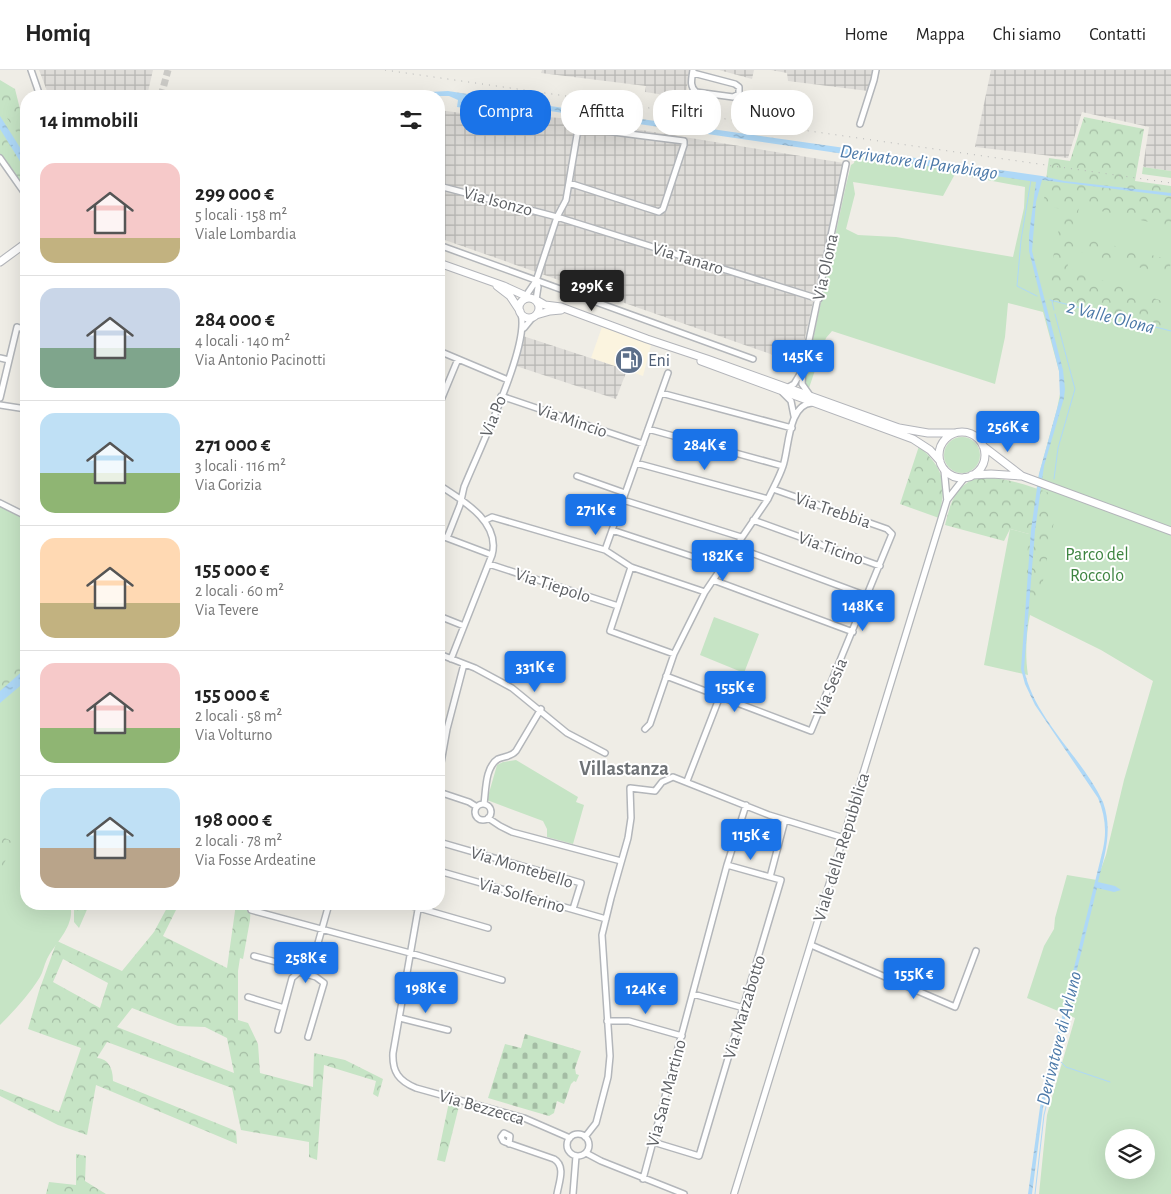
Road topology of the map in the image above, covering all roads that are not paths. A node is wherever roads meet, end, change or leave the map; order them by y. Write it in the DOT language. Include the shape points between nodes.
graph roads {
  1 [pos="31,70"];
  2 [pos="876,70"];
  3 [pos="693,72"];
  4 [pos="38,90"];
  5 [pos="860,124"];
  6 [pos="0,158"];
  7 [pos="846,164"];
  8 [pos="569,183"];
  9 [pos="20,186"];
  10 [pos="445,188"];
  11 [pos="557,217"];
  12 [pos="445,247"];
  13 [pos="20,248"];
  14 [pos="0,262"];
  15 [pos="445,265"];
  16 [pos="488,281"];
  17 [pos="536,281"];
  18 [pos="525,298"];
  19 [pos="819,299"];
  20 [pos="537,300"];
  21 [pos="574,312"];
  22 [pos="521,313"];
  23 [pos="535,316"];
  24 [pos="20,328"];
  25 [pos="522,331"];
  26 [pos="445,353"];
  27 [pos="0,358"];
  28 [pos="458,359"];
  29 [pos="753,359"];
  30 [pos="9,360"];
  31 [pos="803,369"];
  32 [pos="668,373"];
  33 [pos="508,380"];
  34 [pos="784,389"];
  35 [pos="445,390"];
  36 [pos="660,394"];
  37 [pos="501,396"];
  38 [pos="0,398"];
  39 [pos="812,400"];
  40 [pos="0,405"];
  41 [pos="20,408"];
  42 [pos="794,418"];
  43 [pos="792,428"];
  44 [pos="648,429"];
  45 [pos="954,433"];
  46 [pos="643,444"];
  47 [pos="983,446"];
  48 [pos="940,461"];
  49 [pos="636,462"];
  50 [pos="783,466"];
  51 [pos="944,468"];
  52 [pos="577,476"];
  53 [pos="969,476"];
  54 [pos="1022,476"];
  55 [pos="445,489"];
  56 [pos="773,489"];
  57 [pos="626,493"];
  58 [pos="768,499"];
  59 [pos="461,500"];
  60 [pos="623,500"];
  61 [pos="947,500"];
  62 [pos="0,502"];
  63 [pos="20,513"];
  64 [pos="753,520"];
  65 [pos="484,521"];
  66 [pos="612,530"];
  67 [pos="1171,531"];
  68 [pos="892,532"];
  69 [pos="741,537"];
  70 [pos="446,538"];
  71 [pos="735,547"];
  72 [pos="605,550"];
  73 [pos="492,555"];
  74 [pos="488,564"];
  75 [pos="721,566"];
  76 [pos="880,566"];
  77 [pos="631,567"];
  78 [pos="712,580"];
  79 [pos="705,592"];
  80 [pos="867,596"];
  81 [pos="618,606"];
  82 [pos="445,618"];
  83 [pos="464,626"];
  84 [pos="852,632"];
  85 [pos="674,654"];
  86 [pos="445,656"];
  87 [pos="451,659"];
  88 [pos="464,664"];
  89 [pos="666,676"];
  90 [pos="720,696"];
  91 [pos="541,710"];
  92 [pos="645,729"];
  93 [pos="445,740"];
  94 [pos="605,753"];
  95 [pos="687,781"];
  96 [pos="445,794"];
  97 [pos="484,804"];
  98 [pos="746,805"];
  99 [pos="477,807"];
  100 [pos="488,818"];
  101 [pos="785,820"];
  102 [pos="844,838"];
  103 [pos="445,844"];
  104 [pos="621,861"];
  105 [pos="727,865"];
  106 [pos="445,873"];
  107 [pos="770,877"];
  108 [pos="573,909"];
  109 [pos="251,910"];
  110 [pos="328,910"];
  111 [pos="417,910"];
  112 [pos="431,910"];
  113 [pos="606,919"];
  114 [pos="488,928"];
  115 [pos="322,930"];
  116 [pos="811,945"];
  117 [pos="976,951"];
  118 [pos="410,953"];
  119 [pos="254,956"];
  120 [pos="299,972"];
  121 [pos="309,975"];
  122 [pos="502,980"];
  123 [pos="693,994"];
  124 [pos="248,997"];
  125 [pos="284,1008"];
  126 [pos="744,1008"];
  127 [pos="400,1018"];
  128 [pos="607,1021"];
  129 [pos="278,1030"];
  130 [pos="448,1030"];
  131 [pos="682,1036"];
  132 [pos="308,1037"];
  133 [pos="585,1137"];
  134 [pos="570,1138"];
  135 [pos="653,1142"];
  136 [pos="509,1144"];
  137 [pos="586,1153"];
  138 [pos="576,1156"];
  139 [pos="644,1179"];
  140 [pos="557,1194"];
  141 [pos="573,1194"];
  142 [pos="684,1194"];
  143 [pos="734,1194"];
  1 -- 4 [label="street"];
  2 -- 5 [label="street"];
  3 -- 3 [label="street" via="692,86 696,92 733,98 739,94 740,87 735,84"];
  6 -- 9 [label="street"];
  7 -- 19 [label="street, Via Olona"];
  8 -- 8 [label="street" via="578,129 684,141 663,209 659,212"];
  8 -- 11 [label="street" via="566,200"];
  10 -- 11 [label="street, Via Isonzo"];
  11 -- 17 [label="street"];
  11 -- 19 [label="street, Via Tanaro"];
  12 -- 17 [label="street"];
  13 -- 14 [label="main road"];
  15 -- 16 [label="main road"];
  16 -- 18 [label="main road"];
  16 -- 22 [label="main road" via="510,296"];
  17 -- 18 [label="street"];
  17 -- 20 [label="street"];
  17 -- 29 [label="street"];
  18 -- 20 [label="main road"];
  18 -- 22 [label="main road" via="519,305"];
  19 -- 31 [label="street, Via Olona"];
  20 -- 21 [label="main road"];
  20 -- 23 [label="main road" via="540,310"];
  21 -- 23 [label="main road" via="555,310"];
  21 -- 34 [label="main road" via="691,358"];
  22 -- 23 [label="main road" via="527,318"];
  22 -- 25 [label="street, Via Po"];
  23 -- 25 [label="street, Via Po"];
  24 -- 30 [label="street" via="17,327"];
  25 -- 33 [label="street, Via Po"];
  26 -- 28 [label="street"];
  27 -- 30 [label="street"];
  28 -- 33 [label="street"];
  28 -- 35 [label="street"];
  30 -- 38 [label="street"];
  31 -- 34 [label="street, Via Olona" via="796,381"];
  31 -- 39 [label="street, Via Olona" via="802,384"];
  32 -- 36 [label="street"];
  33 -- 37 [label="street, Via Po"];
  34 -- 39 [label="main road"];
  34 -- 42 [label="street" via="794,409"];
  36 -- 43 [label="street"];
  36 -- 44 [label="street"];
  37 -- 46 [label="street, Via Mincio"];
  37 -- 59 [label="street, Via Po"];
  39 -- 42 [label="street" via="797,410"];
  39 -- 45 [label="main road" via="899,428"];
  39 -- 48 [label="main road" via="913,439"];
  40 -- 41 [label="street"];
  42 -- 43 [label="street"];
  43 -- 50 [label="street"];
  44 -- 46 [label="street"];
  44 -- 50 [label="street"];
  45 -- 47 [label="main road" via="971,434"];
  45 -- 48 [label="main road" via="942,444"];
  46 -- 49 [label="street"];
  47 -- 53 [label="main road" via="983,462 979,470"];
  47 -- 54 [label="main road"];
  48 -- 51 [label="main road"];
  49 -- 57 [label="street"];
  49 -- 58 [label="street"];
  50 -- 56 [label="street"];
  51 -- 53 [label="main road" via="953,476"];
  51 -- 61 [label="street"];
  52 -- 57 [label="street"];
  53 -- 54 [label="main road"];
  53 -- 61 [label="street"];
  54 -- 67 [label="main road"];
  55 -- 59 [label="street"];
  56 -- 58 [label="street"];
  56 -- 68 [label="street, Via Trebbia"];
  57 -- 60 [label="street"];
  58 -- 64 [label="street"];
  59 -- 65 [label="street"];
  59 -- 70 [label="street, Via Po"];
  60 -- 66 [label="street"];
  60 -- 69 [label="street"];
  61 -- 102 [label="street, Viale della Repubblica"];
  62 -- 63 [label="street"];
  64 -- 69 [label="street"];
  64 -- 76 [label="street, Via Ticino"];
  65 -- 72 [label="street" via="492,517"];
  65 -- 73 [label="street" via="493,536"];
  66 -- 72 [label="street"];
  66 -- 75 [label="street"];
  68 -- 76 [label="street, Via Sesia"];
  69 -- 71 [label="street"];
  70 -- 73 [label="street"];
  71 -- 75 [label="street"];
  71 -- 80 [label="street"];
  72 -- 77 [label="street"];
  73 -- 74 [label="street"];
  74 -- 81 [label="street, Via Tiepolo"];
  74 -- 83 [label="street"];
  75 -- 78 [label="street"];
  76 -- 80 [label="street, Via Sesia"];
  77 -- 79 [label="street"];
  77 -- 81 [label="street"];
  78 -- 79 [label="street"];
  78 -- 84 [label="street"];
  79 -- 85 [label="street"];
  80 -- 84 [label="street, Via Sesia"];
  81 -- 85 [label="street" via="610,632"];
  82 -- 83 [label="street"];
  83 -- 87 [label="street"];
  84 -- 90 [label="street, Via Sesia" via="811,731"];
  85 -- 89 [label="street"];
  86 -- 87 [label="street"];
  87 -- 88 [label="street"];
  88 -- 91 [label="street" via="512,688"];
  88 -- 93 [label="street"];
  89 -- 90 [label="street"];
  89 -- 92 [label="street" via="650,724"];
  90 -- 95 [label="street"];
  91 -- 94 [label="street" via="567,733"];
  91 -- 97 [label="street" via="516,751 492,765"];
  95 -- 98 [label="street"];
  95 -- 104 [label="street" via="673,777 662,782 655,791 630,788 630,825"];
  96 -- 99 [label="street"];
  97 -- 99 [label="street"];
  97 -- 100 [label="street" via="491,811"];
  98 -- 101 [label="street"];
  98 -- 105 [label="street, Via San Martino"];
  99 -- 100 [label="street" via="475,813 478,818"];
  100 -- 104 [label="street" via="512,832"];
  101 -- 102 [label="street"];
  101 -- 107 [label="street"];
  102 -- 116 [label="street, Viale della Repubblica"];
  103 -- 108 [label="street, Via Montebello" via="581,883"];
  104 -- 113 [label="street"];
  105 -- 107 [label="street"];
  105 -- 123 [label="street, Via San Martino"];
  106 -- 108 [label="street, Via Solferino"];
  107 -- 126 [label="street, Via Marzabotto" via="782,880"];
  108 -- 113 [label="street, Via Solferino"];
  109 -- 115 [label="street"];
  110 -- 115 [label="street"];
  111 -- 118 [label="street"];
  112 -- 114 [label="street"];
  113 -- 128 [label="street" via="602,935"];
  115 -- 118 [label="street"];
  115 -- 121 [label="street"];
  116 -- 117 [label="street" via="955,1007"];
  116 -- 143 [label="street, Viale della Repubblica"];
  118 -- 122 [label="street"];
  118 -- 127 [label="street"];
  119 -- 120 [label="street" via="291,966"];
  120 -- 121 [label="street"];
  120 -- 125 [label="street" via="292,978"];
  121 -- 132 [label="street" via="324,983"];
  123 -- 126 [label="street"];
  123 -- 131 [label="street, Via San Martino"];
  124 -- 125 [label="street"];
  125 -- 129 [label="street"];
  126 -- 135 [label="street, Via Marzabotto" via="699,1156"];
  127 -- 130 [label="street"];
  127 -- 134 [label="street, Via Bezzecca" via="393,1060 396,1073 404,1082 524,1118"];
  128 -- 131 [label="street" via="624,1020"];
  128 -- 133 [label="street" via="608,1078 596,1123"];
  131 -- 135 [label="street, Via San Martino"];
  133 -- 134 [label="street" via="579,1134"];
  133 -- 137 [label="street" via="589,1143"];
  134 -- 138 [label="street" via="568,1149"];
  135 -- 139 [label="street, Via San Martino"];
  136 -- 140 [label="street" via="558,1162 561,1168"];
  137 -- 138 [label="street"];
  137 -- 139 [label="street"];
  138 -- 141 [label="street"];
  139 -- 142 [label="street"];
}
